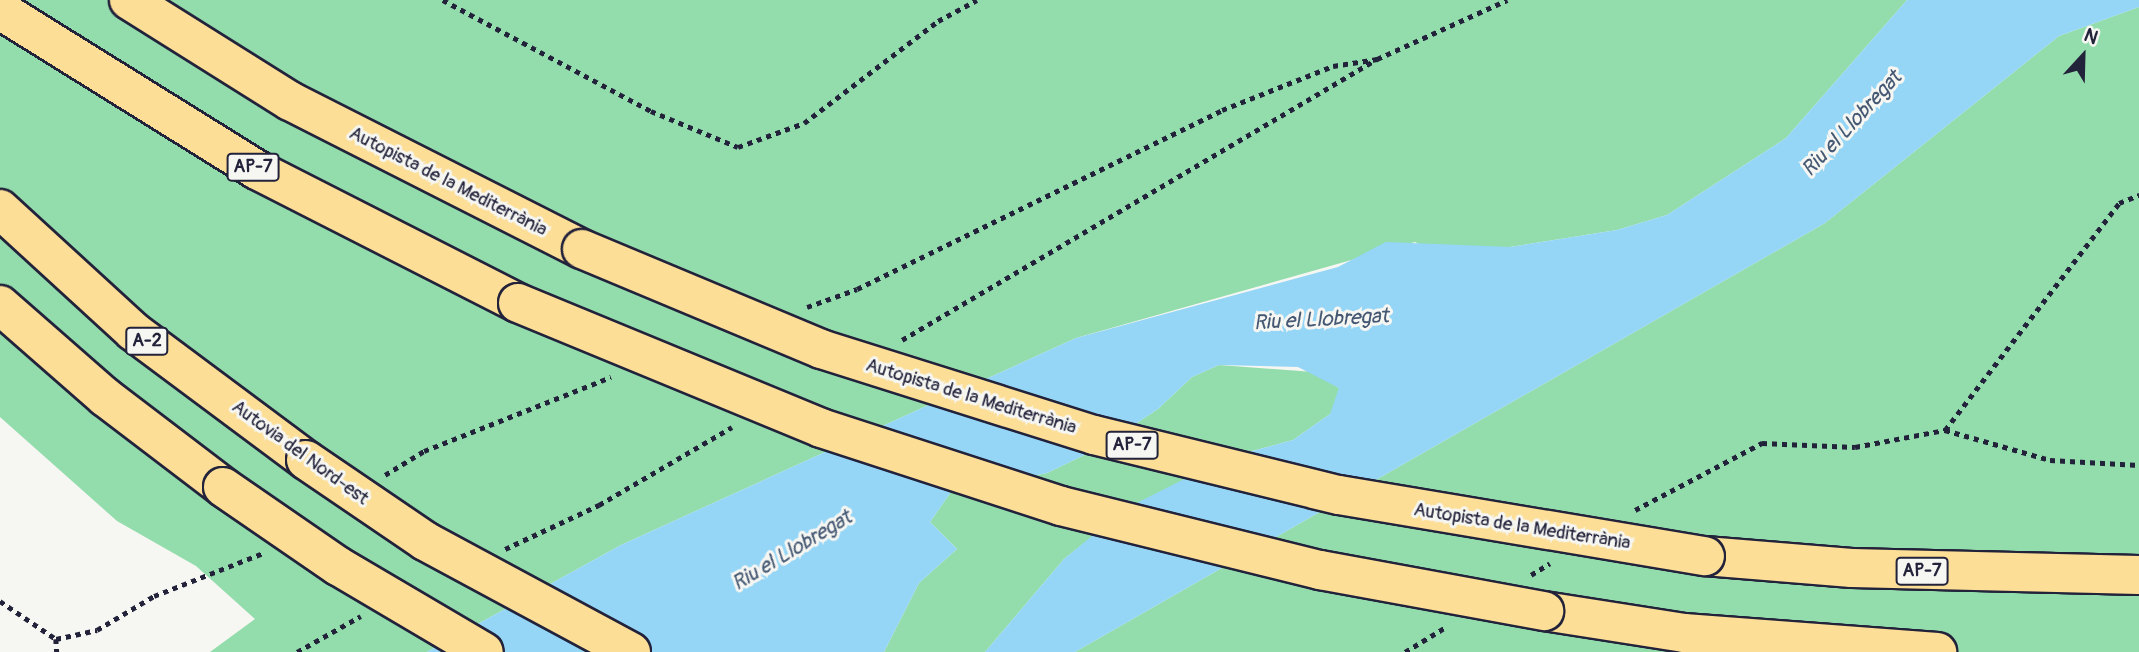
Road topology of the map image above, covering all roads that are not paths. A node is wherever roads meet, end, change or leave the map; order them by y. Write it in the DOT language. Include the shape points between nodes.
graph roads {
  1 [pos="129,0"];
  2 [pos="0,10"];
  3 [pos="0,209"];
  4 [pos="0,305"];
  5 [pos="2139,575"];
  6 [pos="484,652"];
  7 [pos="631,652"];
  8 [pos="1937,652"];
  1 -- 5 [label="highway, Autopista de la Mediterrània / AP-7, bridge" via="290,101 582,249 821,349 1094,435 1339,495 1705,556 1852,568"];
  2 -- 8 [label="highway, AP-7, bridge" via="257,170 518,303 809,424 1061,506 1430,593 1685,633"];
  3 -- 7 [label="highway, Autovia del Nord-est / A-2, bridge" via="133,331 306,460 425,541"];
  4 -- 6 [label="highway, bridge" via="105,397 223,487 338,566"];
}
